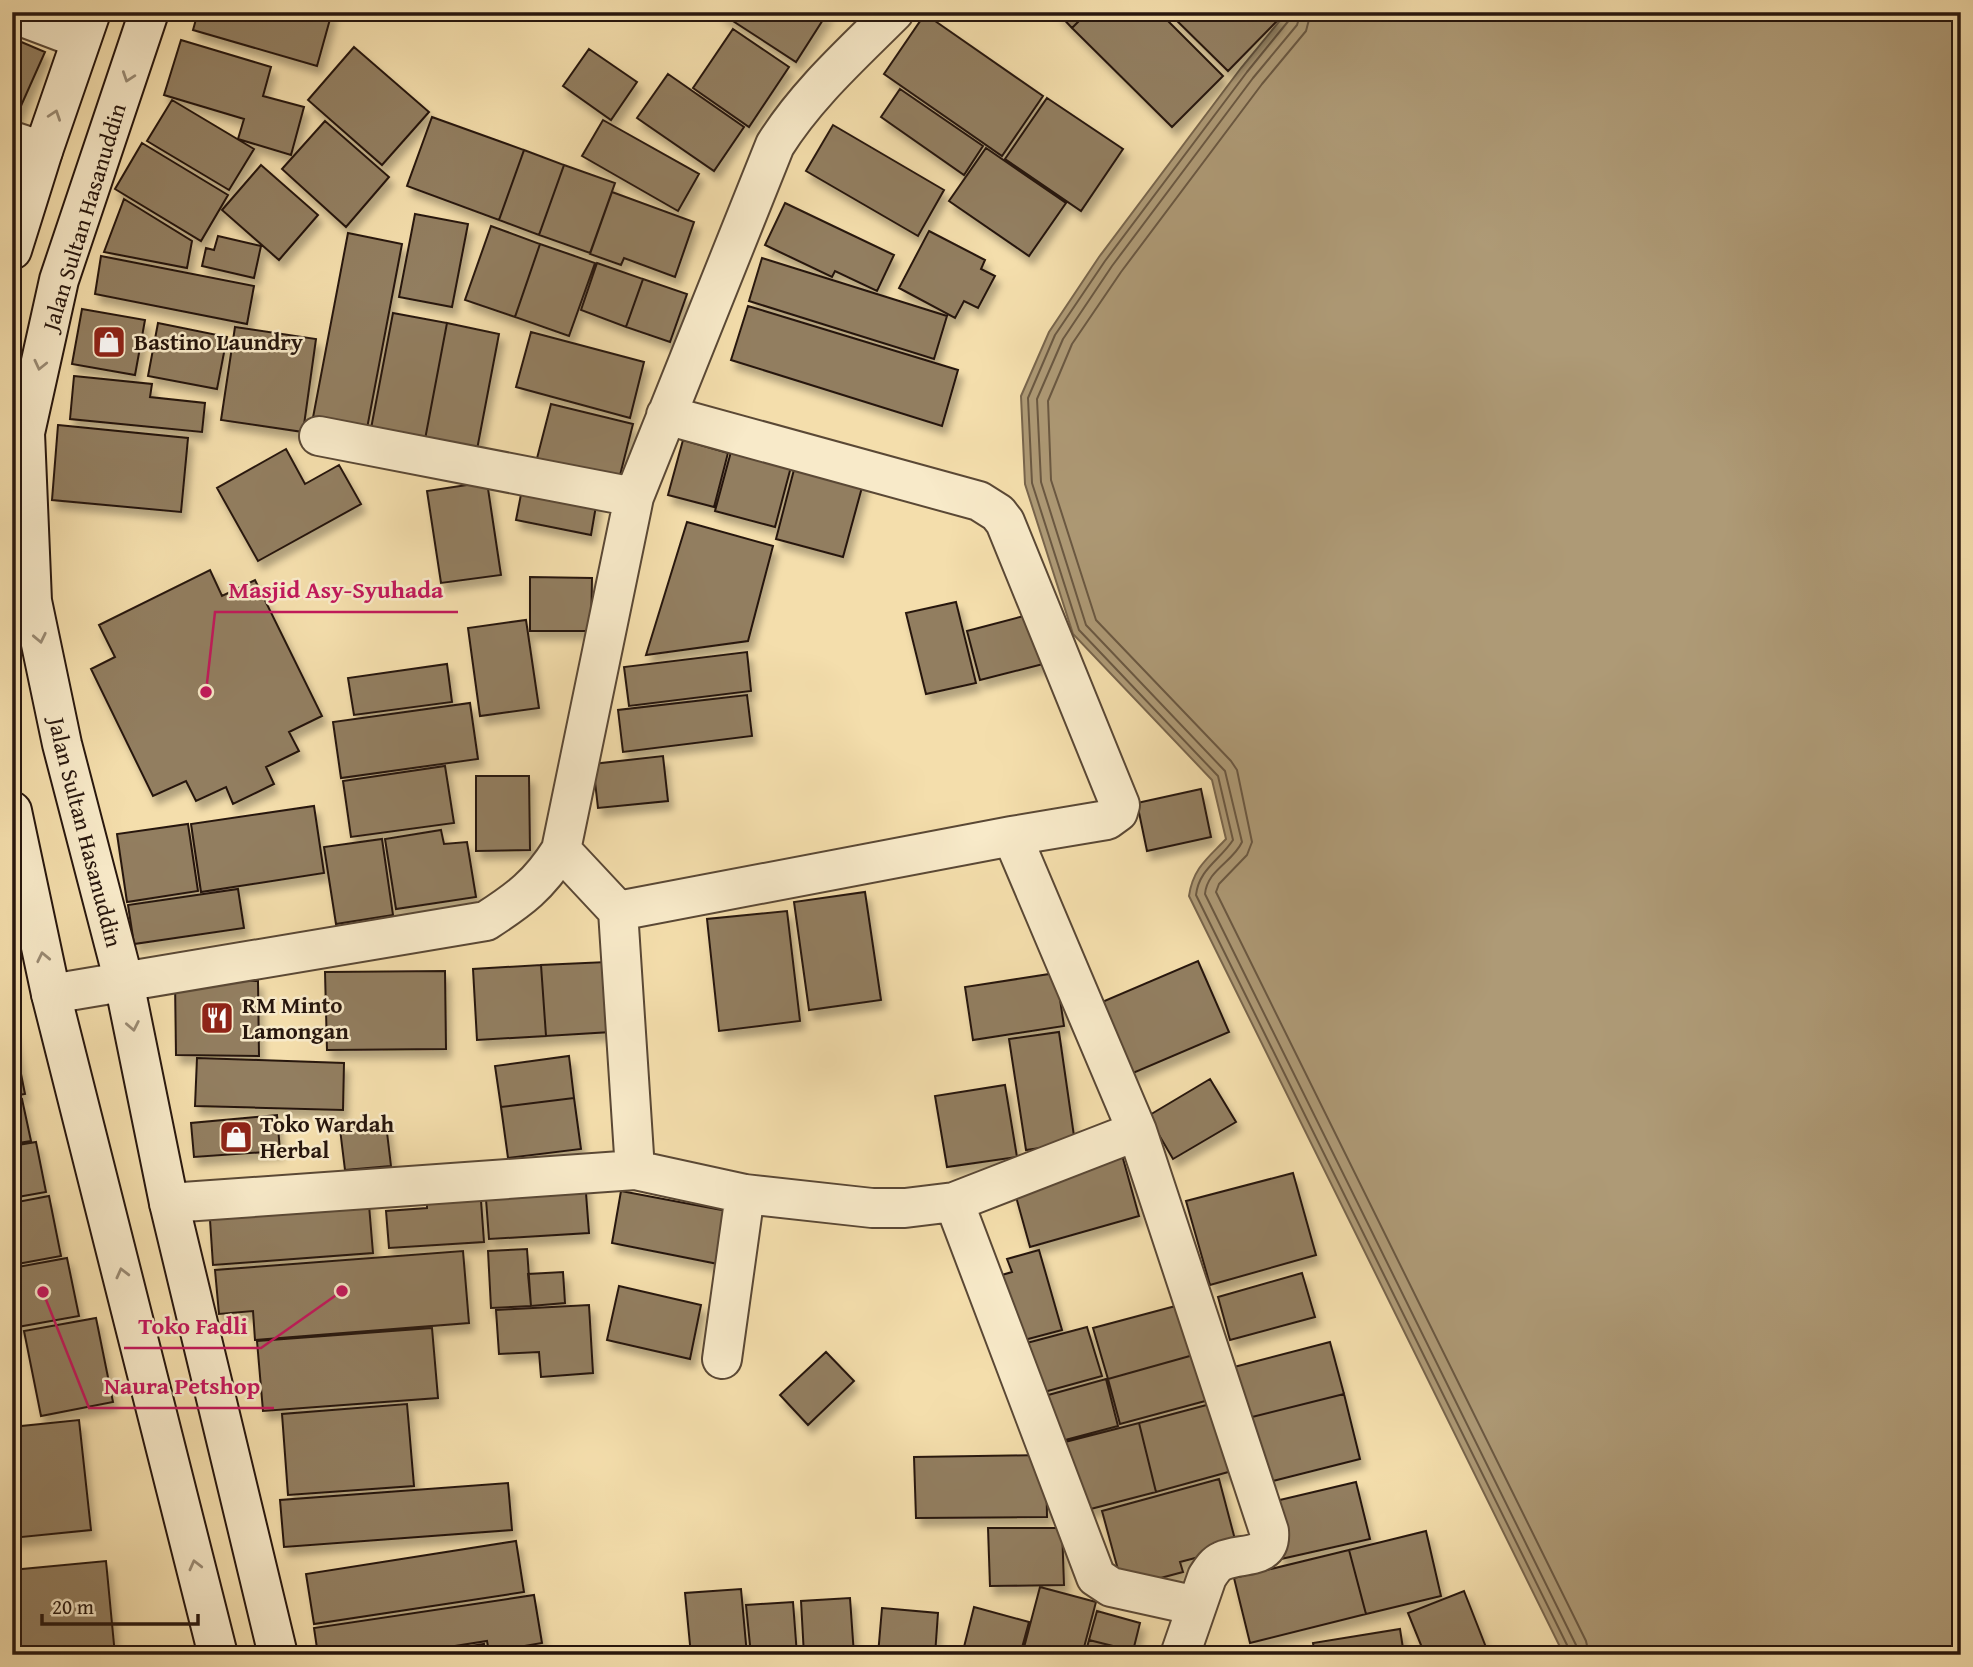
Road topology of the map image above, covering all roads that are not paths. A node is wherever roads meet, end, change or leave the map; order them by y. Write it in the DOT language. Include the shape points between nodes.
graph roads {
  1 [pos="149,12"];
  2 [pos="894,12"];
  3 [pos="12,13"];
  4 [pos="86,26"];
  5 [pos="27,146"];
  6 [pos="12,250"];
  7 [pos="666,415"];
  8 [pos="319,436"];
  9 [pos="634,497"];
  10 [pos="12,811"];
  11 [pos="1012,836"];
  12 [pos="561,849"];
  13 [pos="618,911"];
  14 [pos="124,982"];
  15 [pos="51,994"];
  16 [pos="1137,1131"];
  17 [pos="635,1170"];
  18 [pos="745,1194"];
  19 [pos="954,1202"];
  20 [pos="169,1203"];
  21 [pos="722,1359"];
  22 [pos="1197,1606"];
  23 [pos="218,1655"];
  24 [pos="278,1655"];
  25 [pos="1180,1655"];
  1 -- 14 [label="street, Jalan Sultan Hasanuddin, one-way" via="59,280 24,433 32,601 62,744"];
  2 -- 7 [label="street" via="819,86 775,145"];
  3 -- 4 [label="street"];
  5 -- 4 [label="street, one-way"];
  5 -- 6 [label="street"];
  7 -- 9 [label="street"];
  7 -- 11 [label="street" via="979,501 998,513 1120,805 1107,820"];
  8 -- 9 [label="street"];
  9 -- 12 [label="street"];
  15 -- 10 [label="street, one-way"];
  11 -- 13 [label="street"];
  11 -- 16 [label="street"];
  12 -- 13 [label="street"];
  12 -- 14 [label="street" via="546,874 486,921"];
  13 -- 17 [label="street"];
  14 -- 15 [label="street"];
  14 -- 20 [label="street, Jalan Sultan Hasanuddin, one-way"];
  23 -- 15 [label="street, one-way"];
  16 -- 19 [label="street"];
  16 -- 22 [label="street" via="1269,1531 1266,1548 1213,1568"];
  17 -- 18 [label="street"];
  17 -- 20 [label="street"];
  18 -- 19 [label="street" via="872,1208"];
  18 -- 21 [label="street"];
  19 -- 22 [label="street" via="1096,1577 1111,1587"];
  20 -- 24 [label="street, Jalan Sultan Hasanuddin"];
  22 -- 25 [label="street"];
}
